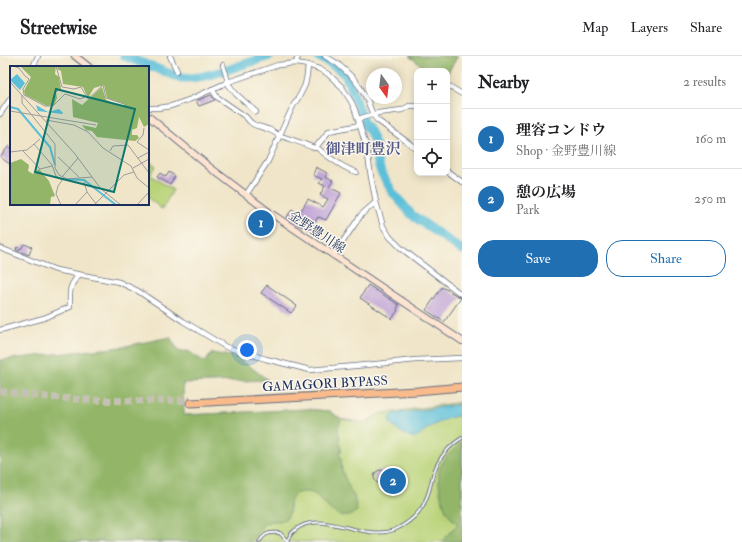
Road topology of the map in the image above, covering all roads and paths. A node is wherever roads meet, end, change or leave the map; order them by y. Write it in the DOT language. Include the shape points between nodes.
graph roads {
  1 [pos="38,56"];
  2 [pos="75,56"];
  3 [pos="170,56"];
  4 [pos="325,56"];
  5 [pos="297,60"];
  6 [pos="223,64"];
  7 [pos="308,65"];
  8 [pos="33,66"];
  9 [pos="88,66"];
  10 [pos="176,71"];
  11 [pos="228,82"];
  12 [pos="450,87"];
  13 [pos="212,89"];
  14 [pos="462,94"];
  15 [pos="10,99"];
  16 [pos="414,106"];
  17 [pos="149,108"];
  18 [pos="256,112"];
  19 [pos="0,114"];
  20 [pos="372,115"];
  21 [pos="149,117"];
  22 [pos="360,119"];
  23 [pos="360,125"];
  24 [pos="280,135"];
  25 [pos="316,147"];
  26 [pos="414,148"];
  27 [pos="356,172"];
  28 [pos="450,173"];
  29 [pos="462,182"];
  30 [pos="246,196"];
  31 [pos="376,202"];
  32 [pos="0,248"];
  33 [pos="333,256"];
  34 [pos="79,275"];
  35 [pos="462,295"];
  36 [pos="0,330"];
  37 [pos="462,341"];
  38 [pos="462,358"];
  39 [pos="462,386"];
  40 [pos="190,402"];
  41 [pos="462,438"];
  42 [pos="288,541"];
  43 [pos="259,542"];
  1 -- 8 [label="street"];
  2 -- 9 [label="main road"];
  3 -- 10 [label="street"];
  4 -- 20 [label="street" via="353,78 368,101"];
  5 -- 7 [label="street"];
  5 -- 11 [label="street"];
  6 -- 11 [label="street"];
  7 -- 22 [label="street" via="328,74 336,81"];
  7 -- 24 [label="street" via="305,85"];
  11 -- 13 [label="street"];
  11 -- 18 [label="street" via="236,94"];
  12 -- 14 [label="street"];
  13 -- 17 [label="street" via="191,100 171,106"];
  13 -- 24 [label="street" via="217,97 248,121"];
  15 -- 19 [label="street"];
  16 -- 20 [label="street"];
  20 -- 22 [label="street"];
  20 -- 26 [label="street"];
  21 -- 30 [label="main road, 金野豊川線"];
  22 -- 23 [label="street"];
  23 -- 25 [label="street" via="329,131"];
  23 -- 31 [label="street"];
  24 -- 25 [label="street"];
  24 -- 30 [label="street" via="268,161"];
  25 -- 27 [label="street"];
  28 -- 29 [label="street"];
  30 -- 33 [label="main road, 金野豊川線"];
  31 -- 33 [label="street" via="361,215"];
  31 -- 35 [label="street" via="383,226 390,238"];
  32 -- 34 [label="street" via="56,270"];
  33 -- 37 [label="main road, 金野豊川線"];
  34 -- 36 [label="street" via="70,288 70,307 38,320"];
  34 -- 38 [label="street" via="119,282 138,291 226,347 310,370"];
  39 -- 40 [label="highway"];
  41 -- 42 [label="lane" via="445,451 434,472 422,507 401,526 385,532 370,532 313,522 293,531"];
  42 -- 43 [label="lane" via="280,533 271,532 262,536"];
}
